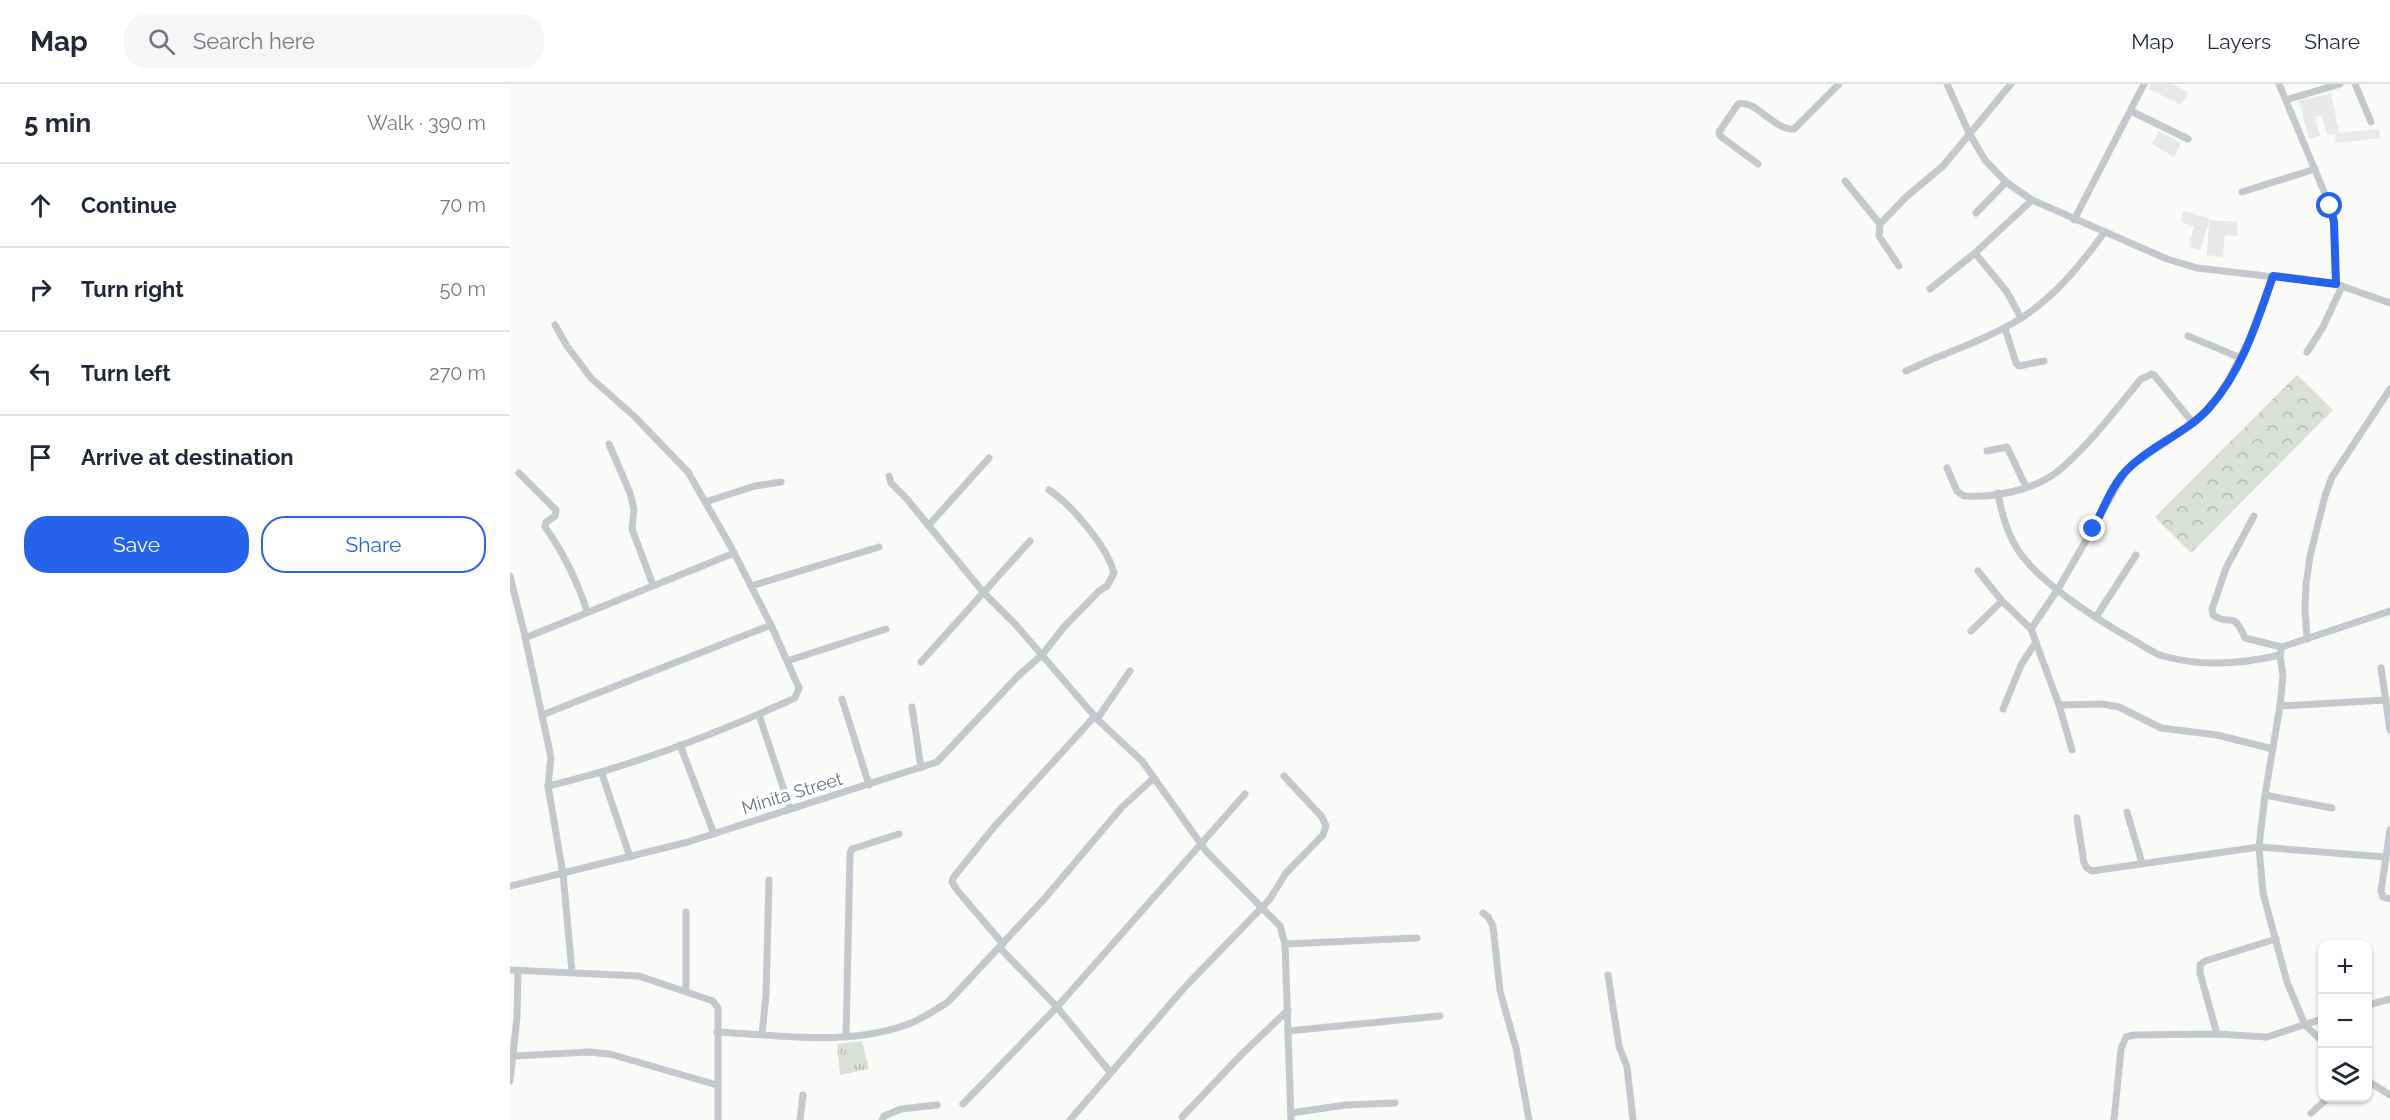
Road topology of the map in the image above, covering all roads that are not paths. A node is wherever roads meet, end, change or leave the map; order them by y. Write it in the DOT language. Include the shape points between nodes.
graph roads {
  1 [pos="1839,84"];
  2 [pos="1947,84"];
  3 [pos="2012,84"];
  4 [pos="2144,84"];
  5 [pos="2279,84"];
  6 [pos="2340,84"];
  7 [pos="2355,84"];
  8 [pos="2286,100"];
  9 [pos="2131,111"];
  10 [pos="2371,122"];
  11 [pos="1969,133"];
  12 [pos="2188,139"];
  13 [pos="1758,164"];
  14 [pos="2315,169"];
  15 [pos="1845,181"];
  16 [pos="2006,182"];
  17 [pos="2242,192"];
  18 [pos="2032,200"];
  19 [pos="1976,213"];
  20 [pos="2074,220"];
  21 [pos="1880,224"];
  22 [pos="2104,232"];
  23 [pos="1975,253"];
  24 [pos="1899,266"];
  25 [pos="2273,276"];
  26 [pos="2339,285"];
  27 [pos="1930,290"];
  28 [pos="2390,303"];
  29 [pos="2021,318"];
  30 [pos="555,325"];
  31 [pos="2005,328"];
  32 [pos="2188,336"];
  33 [pos="2307,352"];
  34 [pos="2241,358"];
  35 [pos="2044,361"];
  36 [pos="1906,371"];
  37 [pos="2390,389"];
  38 [pos="2193,423"];
  39 [pos="609,444"];
  40 [pos="1987,451"];
  41 [pos="989,459"];
  42 [pos="1947,468"];
  43 [pos="519,473"];
  44 [pos="889,476"];
  45 [pos="781,482"];
  46 [pos="2026,487"];
  47 [pos="1049,490"];
  48 [pos="1998,493"];
  49 [pos="705,502"];
  50 [pos="2254,516"];
  51 [pos="928,526"];
  52 [pos="1030,541"];
  53 [pos="879,547"];
  54 [pos="734,553"];
  55 [pos="2136,555"];
  56 [pos="1978,571"];
  57 [pos="510,576"];
  58 [pos="653,585"];
  59 [pos="751,586"];
  60 [pos="2058,589"];
  61 [pos="982,592"];
  62 [pos="2002,601"];
  63 [pos="587,611"];
  64 [pos="2390,611"];
  65 [pos="2096,617"];
  66 [pos="771,625"];
  67 [pos="886,629"];
  68 [pos="2031,629"];
  69 [pos="1971,631"];
  70 [pos="525,638"];
  71 [pos="2307,639"];
  72 [pos="2036,642"];
  73 [pos="2281,651"];
  74 [pos="1042,655"];
  75 [pos="787,661"];
  76 [pos="921,662"];
  77 [pos="2381,668"];
  78 [pos="1130,671"];
  79 [pos="842,699"];
  80 [pos="2386,700"];
  81 [pos="2059,705"];
  82 [pos="2280,706"];
  83 [pos="912,707"];
  84 [pos="2003,709"];
  85 [pos="542,715"];
  86 [pos="759,715"];
  87 [pos="1096,718"];
  88 [pos="2390,730"];
  89 [pos="680,745"];
  90 [pos="2272,749"];
  91 [pos="2072,750"];
  92 [pos="921,768"];
  93 [pos="602,774"];
  94 [pos="1284,776"];
  95 [pos="1154,778"];
  96 [pos="869,785"];
  97 [pos="548,786"];
  98 [pos="1245,794"];
  99 [pos="2265,795"];
  100 [pos="790,808"];
  101 [pos="2332,808"];
  102 [pos="2127,812"];
  103 [pos="2077,818"];
  104 [pos="2390,830"];
  105 [pos="714,834"];
  106 [pos="899,834"];
  107 [pos="1200,843"];
  108 [pos="2259,847"];
  109 [pos="630,856"];
  110 [pos="2385,857"];
  111 [pos="2142,862"];
  112 [pos="563,874"];
  113 [pos="769,880"];
  114 [pos="510,886"];
  115 [pos="2390,899"];
  116 [pos="1263,908"];
  117 [pos="686,912"];
  118 [pos="1484,913"];
  119 [pos="1417,938"];
  120 [pos="2276,939"];
  121 [pos="1285,944"];
  122 [pos="1001,946"];
  123 [pos="514,970"];
  124 [pos="573,972"];
  125 [pos="1608,975"];
  126 [pos="686,990"];
  127 [pos="2390,999"];
  128 [pos="2372,1004"];
  129 [pos="1056,1007"];
  130 [pos="1288,1010"];
  131 [pos="1440,1016"];
  132 [pos="2318,1020"];
  133 [pos="2306,1025"];
  134 [pos="1288,1031"];
  135 [pos="717,1032"];
  136 [pos="762,1034"];
  137 [pos="2217,1034"];
  138 [pos="846,1037"];
  139 [pos="2318,1037"];
  140 [pos="514,1056"];
  141 [pos="1110,1072"];
  142 [pos="510,1081"];
  143 [pos="2372,1084"];
  144 [pos="717,1085"];
  145 [pos="2389,1093"];
  146 [pos="803,1095"];
  147 [pos="2323,1102"];
  148 [pos="1395,1103"];
  149 [pos="963,1104"];
  150 [pos="937,1106"];
  151 [pos="2310,1113"];
  152 [pos="1291,1116"];
  153 [pos="1182,1117"];
  154 [pos="718,1120"];
  155 [pos="800,1120"];
  156 [pos="882,1120"];
  157 [pos="1070,1120"];
  158 [pos="1529,1120"];
  159 [pos="1633,1120"];
  160 [pos="2114,1120"];
  1 -- 13 [label="street" via="1794,129 1783,128 1746,103 1738,104 1720,136"];
  2 -- 11 [label="street"];
  3 -- 11 [label="street"];
  4 -- 9 [label="street"];
  5 -- 8 [label="street"];
  6 -- 8 [label="street"];
  7 -- 10 [label="street"];
  8 -- 14 [label="street"];
  9 -- 12 [label="street"];
  9 -- 20 [label="street"];
  11 -- 16 [label="street" via="1985,160"];
  11 -- 21 [label="street" via="1943,166"];
  14 -- 17 [label="street"];
  14 -- 26 [label="street" via="2334,222"];
  15 -- 21 [label="street"];
  16 -- 18 [label="street"];
  16 -- 19 [label="street"];
  18 -- 20 [label="street"];
  18 -- 23 [label="street"];
  20 -- 22 [label="street"];
  21 -- 24 [label="street" via="1879,236"];
  22 -- 25 [label="street" via="2197,268"];
  22 -- 29 [label="street" via="2052,296"];
  23 -- 27 [label="street"];
  23 -- 29 [label="street" via="2007,292"];
  25 -- 26 [label="street"];
  25 -- 34 [label="street"];
  26 -- 28 [label="street"];
  26 -- 33 [label="street" via="2323,327"];
  29 -- 31 [label="street"];
  30 -- 49 [label="street" via="591,378 688,472"];
  31 -- 35 [label="street" via="2019,366"];
  31 -- 36 [label="street"];
  32 -- 34 [label="street"];
  34 -- 38 [label="street" via="2215,400"];
  37 -- 71 [label="street" via="2332,477 2325,496 2309,566"];
  38 -- 46 [label="street" via="2155,376 2148,374 2056,473"];
  38 -- 60 [label="street" via="2127,469"];
  39 -- 58 [label="street" via="630,493 634,509 632,529"];
  40 -- 46 [label="street" via="2007,447"];
  41 -- 51 [label="street"];
  42 -- 48 [label="street" via="1957,491 1964,496"];
  43 -- 63 [label="street" via="556,510 545,527 557,544"];
  44 -- 51 [label="street"];
  45 -- 49 [label="street"];
  46 -- 48 [label="street"];
  47 -- 74 [label="street, Minita Street" via="1064,500 1111,559 1114,573 1107,586 1064,627"];
  48 -- 60 [label="street" via="2015,546 2029,565"];
  49 -- 54 [label="street"];
  50 -- 73 [label="street" via="2226,568 2213,615 2236,621 2245,638"];
  51 -- 61 [label="street"];
  52 -- 61 [label="street"];
  53 -- 59 [label="street"];
  54 -- 58 [label="street"];
  54 -- 59 [label="street"];
  55 -- 65 [label="street"];
  56 -- 62 [label="street"];
  57 -- 70 [label="street"];
  58 -- 63 [label="street"];
  59 -- 66 [label="street"];
  60 -- 65 [label="street"];
  60 -- 68 [label="street"];
  61 -- 74 [label="street"];
  61 -- 76 [label="street"];
  62 -- 68 [label="street"];
  62 -- 69 [label="street"];
  63 -- 70 [label="street"];
  64 -- 71 [label="street"];
  65 -- 73 [label="street" via="2161,655 2193,662 2241,663"];
  66 -- 75 [label="street"];
  66 -- 85 [label="street"];
  67 -- 75 [label="street"];
  68 -- 72 [label="street"];
  70 -- 85 [label="street"];
  71 -- 73 [label="street"];
  72 -- 81 [label="street"];
  72 -- 84 [label="street" via="2021,665"];
  73 -- 82 [label="street"];
  74 -- 87 [label="street"];
  74 -- 92 [label="street, Minita Street" via="937,762"];
  75 -- 86 [label="street" via="798,694"];
  77 -- 80 [label="street"];
  78 -- 87 [label="street"];
  79 -- 96 [label="street"];
  80 -- 82 [label="street"];
  80 -- 88 [label="street"];
  81 -- 90 [label="street" via="2120,707 2161,728 2217,735"];
  81 -- 91 [label="street"];
  82 -- 90 [label="street"];
  83 -- 92 [label="street"];
  85 -- 97 [label="street" via="551,757"];
  86 -- 89 [label="street"];
  86 -- 100 [label="street"];
  87 -- 95 [label="street" via="1142,761"];
  87 -- 122 [label="street" via="952,878"];
  89 -- 93 [label="street"];
  89 -- 105 [label="street"];
  90 -- 99 [label="street"];
  92 -- 96 [label="street, Minita Street"];
  93 -- 97 [label="street"];
  93 -- 109 [label="street"];
  94 -- 116 [label="street" via="1326,826 1323,835 1286,873"];
  95 -- 107 [label="street"];
  95 -- 122 [label="street" via="1122,807"];
  96 -- 100 [label="street, Minita Street"];
  97 -- 112 [label="street"];
  98 -- 107 [label="street"];
  99 -- 101 [label="street"];
  99 -- 108 [label="street"];
  100 -- 105 [label="street, Minita Street"];
  102 -- 111 [label="street"];
  103 -- 111 [label="street" via="2087,868 2106,870"];
  104 -- 110 [label="street"];
  105 -- 109 [label="street, Minita Street"];
  106 -- 138 [label="street" via="852,849 850,853"];
  107 -- 116 [label="street"];
  107 -- 129 [label="street"];
  108 -- 110 [label="street"];
  108 -- 111 [label="street"];
  108 -- 120 [label="street" via="2263,893"];
  109 -- 112 [label="street, Minita Street"];
  110 -- 115 [label="street" via="2381,891 2383,897"];
  112 -- 114 [label="street, Minita Street"];
  112 -- 124 [label="street"];
  113 -- 136 [label="street"];
  116 -- 121 [label="street" via="1280,926"];
  116 -- 141 [label="street" via="1185,987"];
  117 -- 126 [label="street"];
  118 -- 158 [label="street" via="1492,926 1500,991 1516,1048"];
  119 -- 121 [label="street"];
  120 -- 133 [label="street" via="2287,982"];
  120 -- 137 [label="street" via="2200,965"];
  121 -- 130 [label="street"];
  122 -- 129 [label="street"];
  122 -- 138 [label="street" via="948,1002 911,1023"];
  123 -- 124 [label="street"];
  123 -- 140 [label="street"];
  124 -- 126 [label="street" via="639,976"];
  125 -- 159 [label="street" via="1619,1046 1627,1067"];
  126 -- 135 [label="street" via="716,1004"];
  127 -- 128 [label="street"];
  129 -- 141 [label="street"];
  129 -- 149 [label="street"];
  130 -- 134 [label="street"];
  130 -- 153 [label="street"];
  131 -- 134 [label="street"];
  132 -- 133 [label="street"];
  133 -- 137 [label="street" via="2267,1037"];
  133 -- 139 [label="street"];
  134 -- 152 [label="street"];
  135 -- 136 [label="street"];
  135 -- 144 [label="street"];
  136 -- 138 [label="street"];
  137 -- 160 [label="street" via="2126,1037 2121,1049"];
  140 -- 142 [label="street"];
  140 -- 144 [label="street" via="610,1054"];
  141 -- 157 [label="street"];
  143 -- 145 [label="street"];
  144 -- 154 [label="street"];
  146 -- 155 [label="street"];
  147 -- 151 [label="street"];
  148 -- 152 [label="street" via="1345,1105"];
  150 -- 156 [label="street" via="901,1109"];
}
